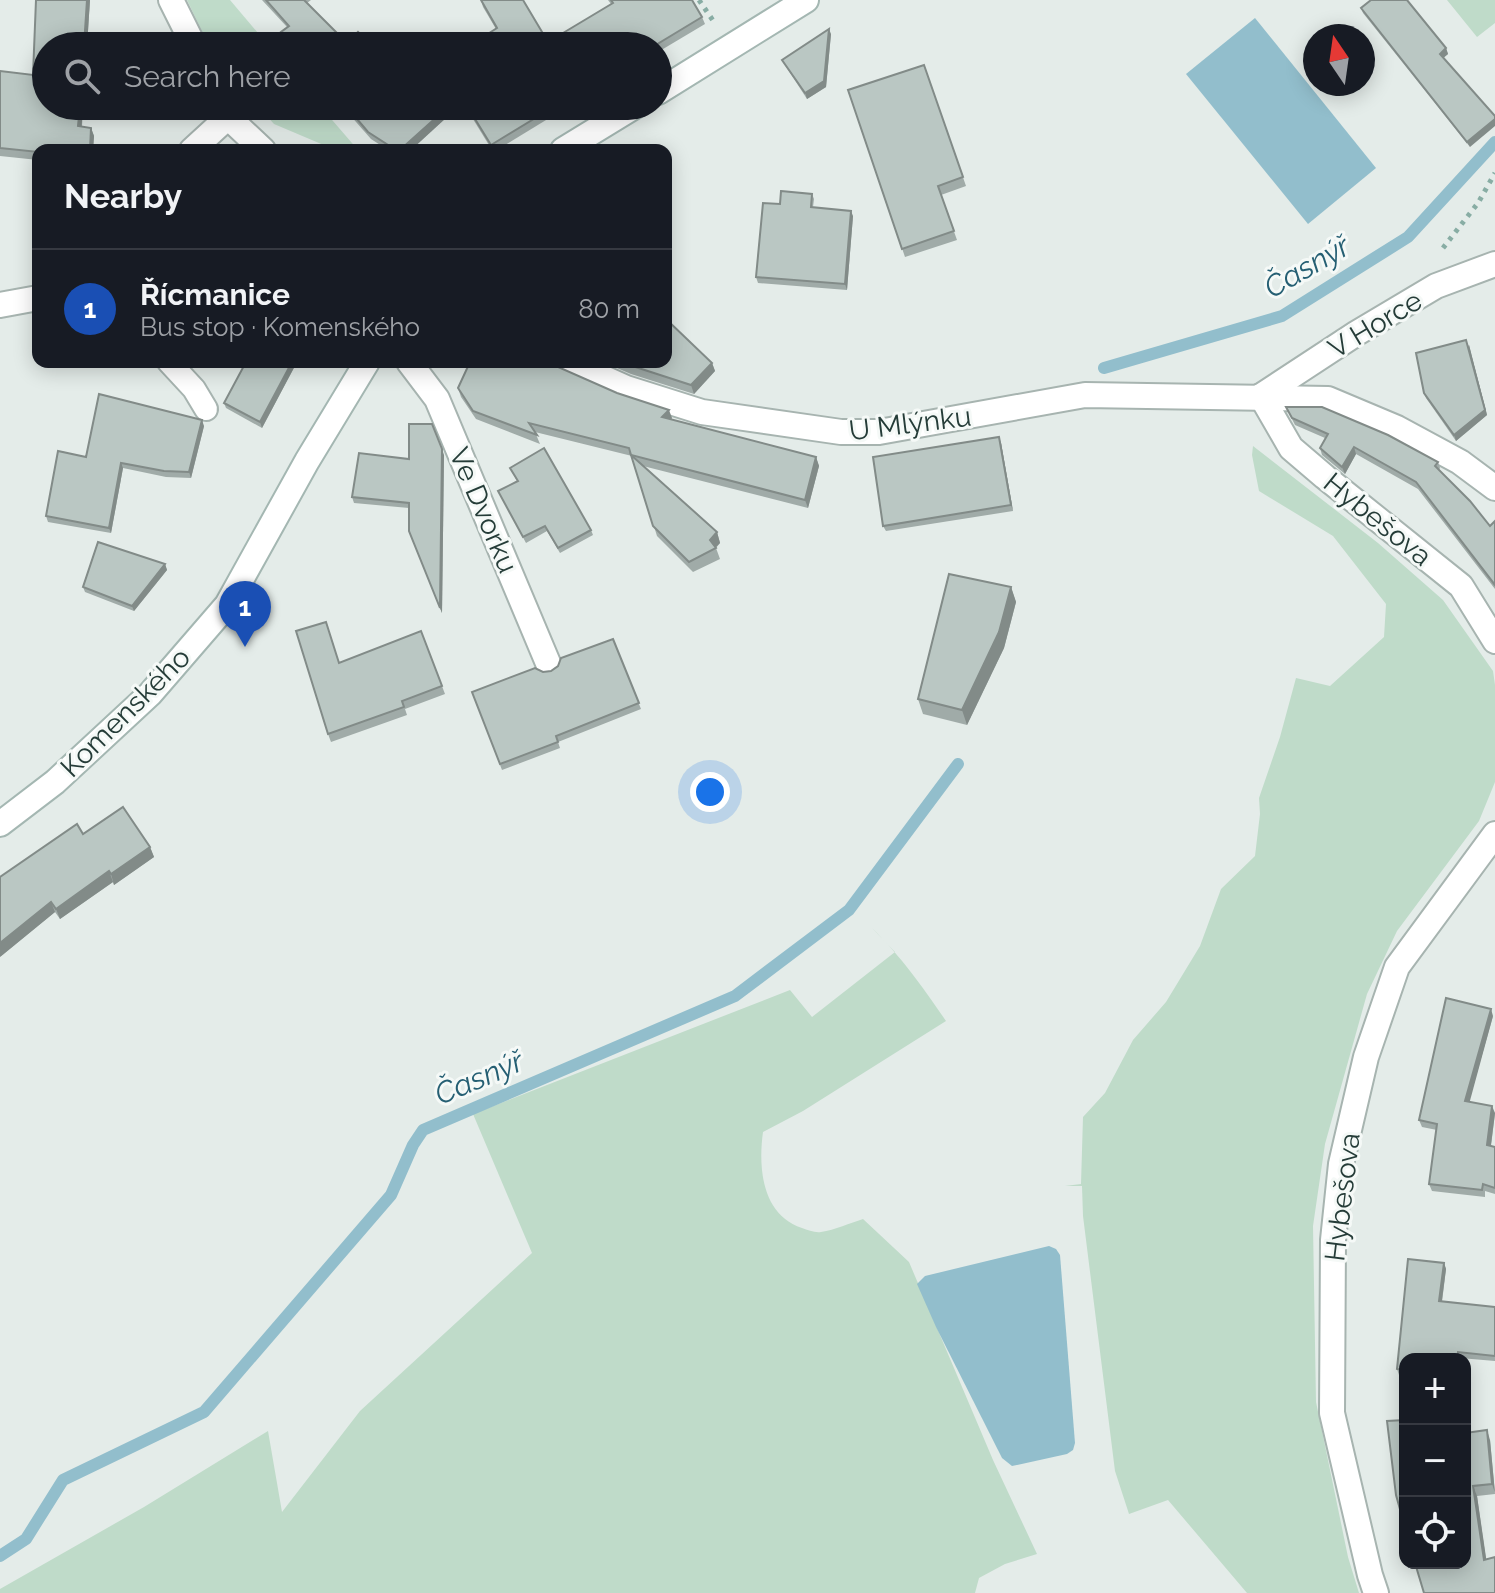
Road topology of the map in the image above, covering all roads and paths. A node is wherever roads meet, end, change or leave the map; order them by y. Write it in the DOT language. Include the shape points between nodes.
graph roads {
  1 [pos="171,0"];
  2 [pos="806,0"];
  3 [pos="187,32"];
  4 [pos="672,84"];
  5 [pos="218,120"];
  6 [pos="235,120"];
  7 [pos="612,120"];
  8 [pos="197,144"];
  9 [pos="257,144"];
  10 [pos="573,144"];
  11 [pos="1495,173"];
  12 [pos="1495,264"];
  13 [pos="32,299"];
  14 [pos="1410,302"];
  15 [pos="0,305"];
  16 [pos="175,368"];
  17 [pos="363,368"];
  18 [pos="414,368"];
  19 [pos="582,368"];
  20 [pos="1261,396"];
  21 [pos="206,409"];
  22 [pos="1495,488"];
  23 [pos="1495,641"];
  24 [pos="548,663"];
  25 [pos="0,824"];
  26 [pos="1495,834"];
  27 [pos="1376,1593"];
  1 -- 3 [label="street"];
  2 -- 4 [label="street"];
  5 -- 8 [label="street"];
  6 -- 9 [label="street"];
  7 -- 10 [label="street"];
  11 -- 14 [label="path" via="1425,271"];
  12 -- 14 [label="street, V Horce"];
  13 -- 15 [label="street"];
  14 -- 20 [label="street, V Horce"];
  16 -- 21 [label="lane"];
  17 -- 25 [label="street, Komenského" via="227,605 150,694 55,782"];
  18 -- 24 [label="street, Ve Dvorku" via="437,399"];
  19 -- 20 [label="street, U Mlýnku" via="702,412 841,432 879,432 1085,395"];
  20 -- 22 [label="street, U Mlýnku" via="1328,399 1365,412 1460,462"];
  20 -- 23 [label="street, Hybešova" via="1291,448 1461,586"];
  26 -- 27 [label="street, Hybešova" via="1397,967 1366,1057 1341,1164 1333,1240 1332,1413"];
}
